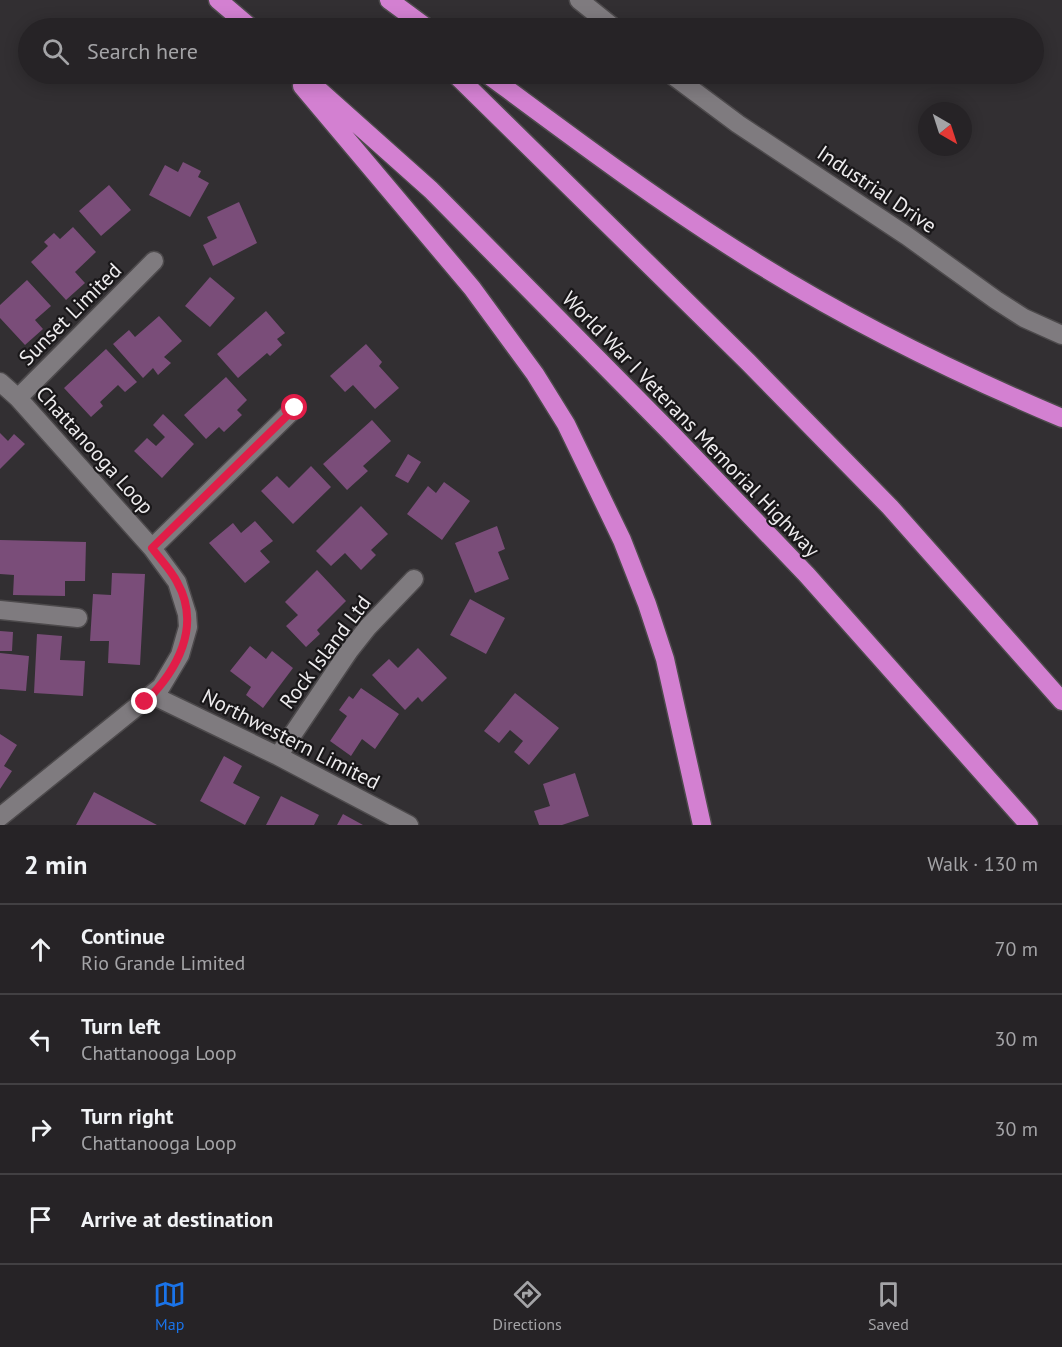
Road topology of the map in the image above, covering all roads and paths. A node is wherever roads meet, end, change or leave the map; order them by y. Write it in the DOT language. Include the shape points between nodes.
graph roads {
  1 [pos="218,0"];
  2 [pos="377,0"];
  3 [pos="389,0"];
  4 [pos="579,0"];
  5 [pos="239,18"];
  6 [pos="396,18"];
  7 [pos="413,18"];
  8 [pos="602,18"];
  9 [pos="299,84"];
  10 [pos="312,84"];
  11 [pos="465,84"];
  12 [pos="501,84"];
  13 [pos="684,84"];
  14 [pos="153,261"];
  15 [pos="1062,335"];
  16 [pos="0,382"];
  17 [pos="18,398"];
  18 [pos="295,408"];
  19 [pos="1062,418"];
  20 [pos="152,548"];
  21 [pos="414,579"];
  22 [pos="0,610"];
  23 [pos="78,618"];
  24 [pos="152,695"];
  25 [pos="1062,701"];
  26 [pos="278,756"];
  27 [pos="0,818"];
  28 [pos="11,825"];
  29 [pos="409,825"];
  30 [pos="702,825"];
  31 [pos="1029,825"];
  1 -- 5 [label="highway"];
  2 -- 6 [label="highway"];
  3 -- 7 [label="highway"];
  4 -- 8 [label="street"];
  9 -- 30 [label="highway" via="472,288 566,424 622,540 647,604 665,659"];
  10 -- 31 [label="highway, World War I Veterans Memorial Highway" via="431,190 661,423 807,575"];
  11 -- 25 [label="highway" via="890,507"];
  12 -- 19 [label="highway" via="746,256 899,343"];
  13 -- 15 [label="street, Industrial Drive" via="996,300"];
  14 -- 17 [label="street, Sunset Limited"];
  16 -- 17 [label="street, Chattanooga Loop"];
  17 -- 20 [label="street, Chattanooga Loop"];
  18 -- 20 [label="street"];
  20 -- 24 [label="street, Chattanooga Loop" via="177,582 188,627 173,670"];
  21 -- 26 [label="street, Rock Island Ltd" via="349,651"];
  22 -- 23 [label="street"];
  24 -- 26 [label="street, Northwestern Limited"];
  24 -- 27 [label="street, Chattanooga Loop"];
  26 -- 29 [label="street, Northwestern Limited"];
  27 -- 28 [label="street"];
}
